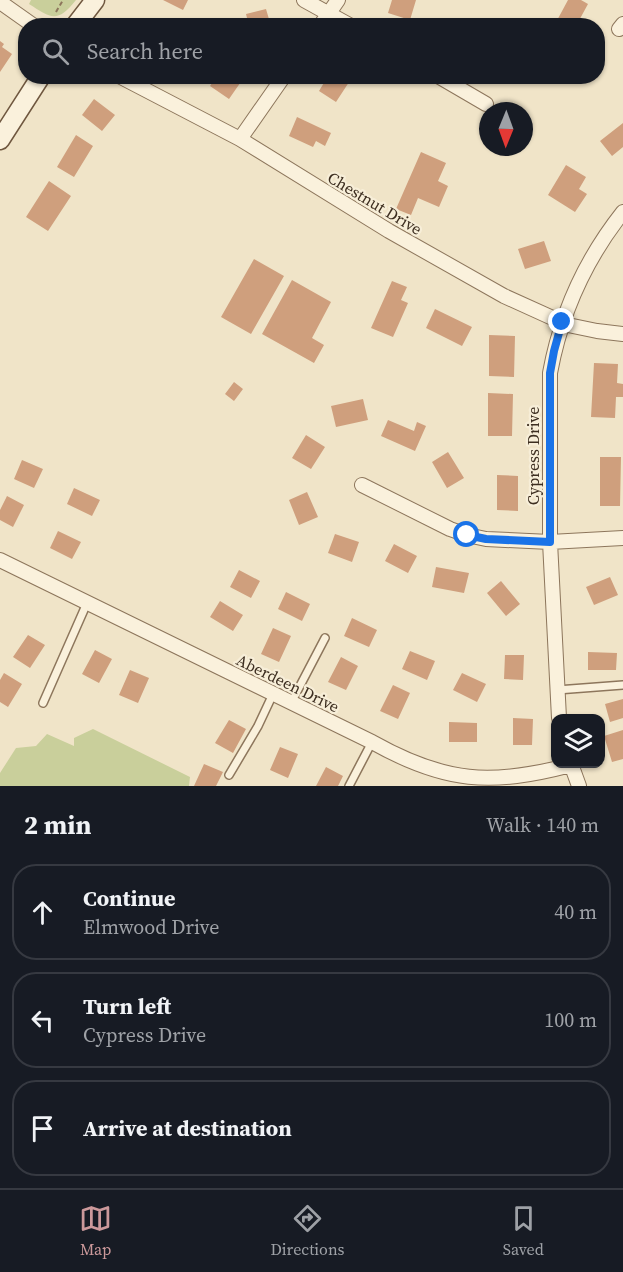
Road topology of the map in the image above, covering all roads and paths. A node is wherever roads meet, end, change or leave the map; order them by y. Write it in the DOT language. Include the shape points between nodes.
graph roads {
  1 [pos="63,0"];
  2 [pos="95,0"];
  3 [pos="304,0"];
  4 [pos="338,0"];
  5 [pos="0,2"];
  6 [pos="56,12"];
  7 [pos="329,12"];
  8 [pos="23,18"];
  9 [pos="81,18"];
  10 [pos="325,18"];
  11 [pos="338,18"];
  12 [pos="36,84"];
  13 [pos="135,84"];
  14 [pos="278,84"];
  15 [pos="452,84"];
  16 [pos="483,102"];
  17 [pos="240,138"];
  18 [pos="0,140"];
  19 [pos="623,212"];
  20 [pos="562,322"];
  21 [pos="623,334"];
  22 [pos="362,485"];
  23 [pos="623,538"];
  24 [pos="550,542"];
  25 [pos="0,560"];
  26 [pos="87,603"];
  27 [pos="325,638"];
  28 [pos="623,686"];
  29 [pos="557,690"];
  30 [pos="273,694"];
  31 [pos="43,703"];
  32 [pos="291,703"];
  33 [pos="559,714"];
  34 [pos="372,742"];
  35 [pos="564,768"];
  36 [pos="572,768"];
  37 [pos="229,775"];
  38 [pos="350,786"];
  39 [pos="579,786"];
  1 -- 6 [label="path"];
  2 -- 9 [label="main road"];
  3 -- 7 [label="street"];
  4 -- 7 [label="street"];
  5 -- 8 [label="street"];
  7 -- 10 [label="street"];
  7 -- 11 [label="street"];
  12 -- 18 [label="main road"];
  13 -- 17 [label="street, Chestnut Drive"];
  14 -- 17 [label="street"];
  15 -- 16 [label="street"];
  17 -- 20 [label="street, Chestnut Drive" via="471,279"];
  19 -- 20 [label="street, Cypress Drive" via="590,260"];
  20 -- 21 [label="street, Chestnut Drive"];
  20 -- 24 [label="street, Cypress Drive" via="550,373"];
  22 -- 24 [label="street" via="467,535"];
  23 -- 24 [label="street"];
  24 -- 29 [label="street, Cypress Drive"];
  25 -- 26 [label="street, Aberdeen Drive"];
  26 -- 30 [label="street, Aberdeen Drive"];
  26 -- 31 [label="lane"];
  27 -- 32 [label="lane"];
  28 -- 29 [label="lane"];
  29 -- 33 [label="street, Cypress Drive"];
  30 -- 32 [label="street, Aberdeen Drive"];
  30 -- 37 [label="lane"];
  32 -- 34 [label="street, Aberdeen Drive"];
  34 -- 35 [label="street, Aberdeen Drive" via="434,773 480,786 525,783"];
  34 -- 38 [label="lane"];
  36 -- 39 [label="street"];
}
